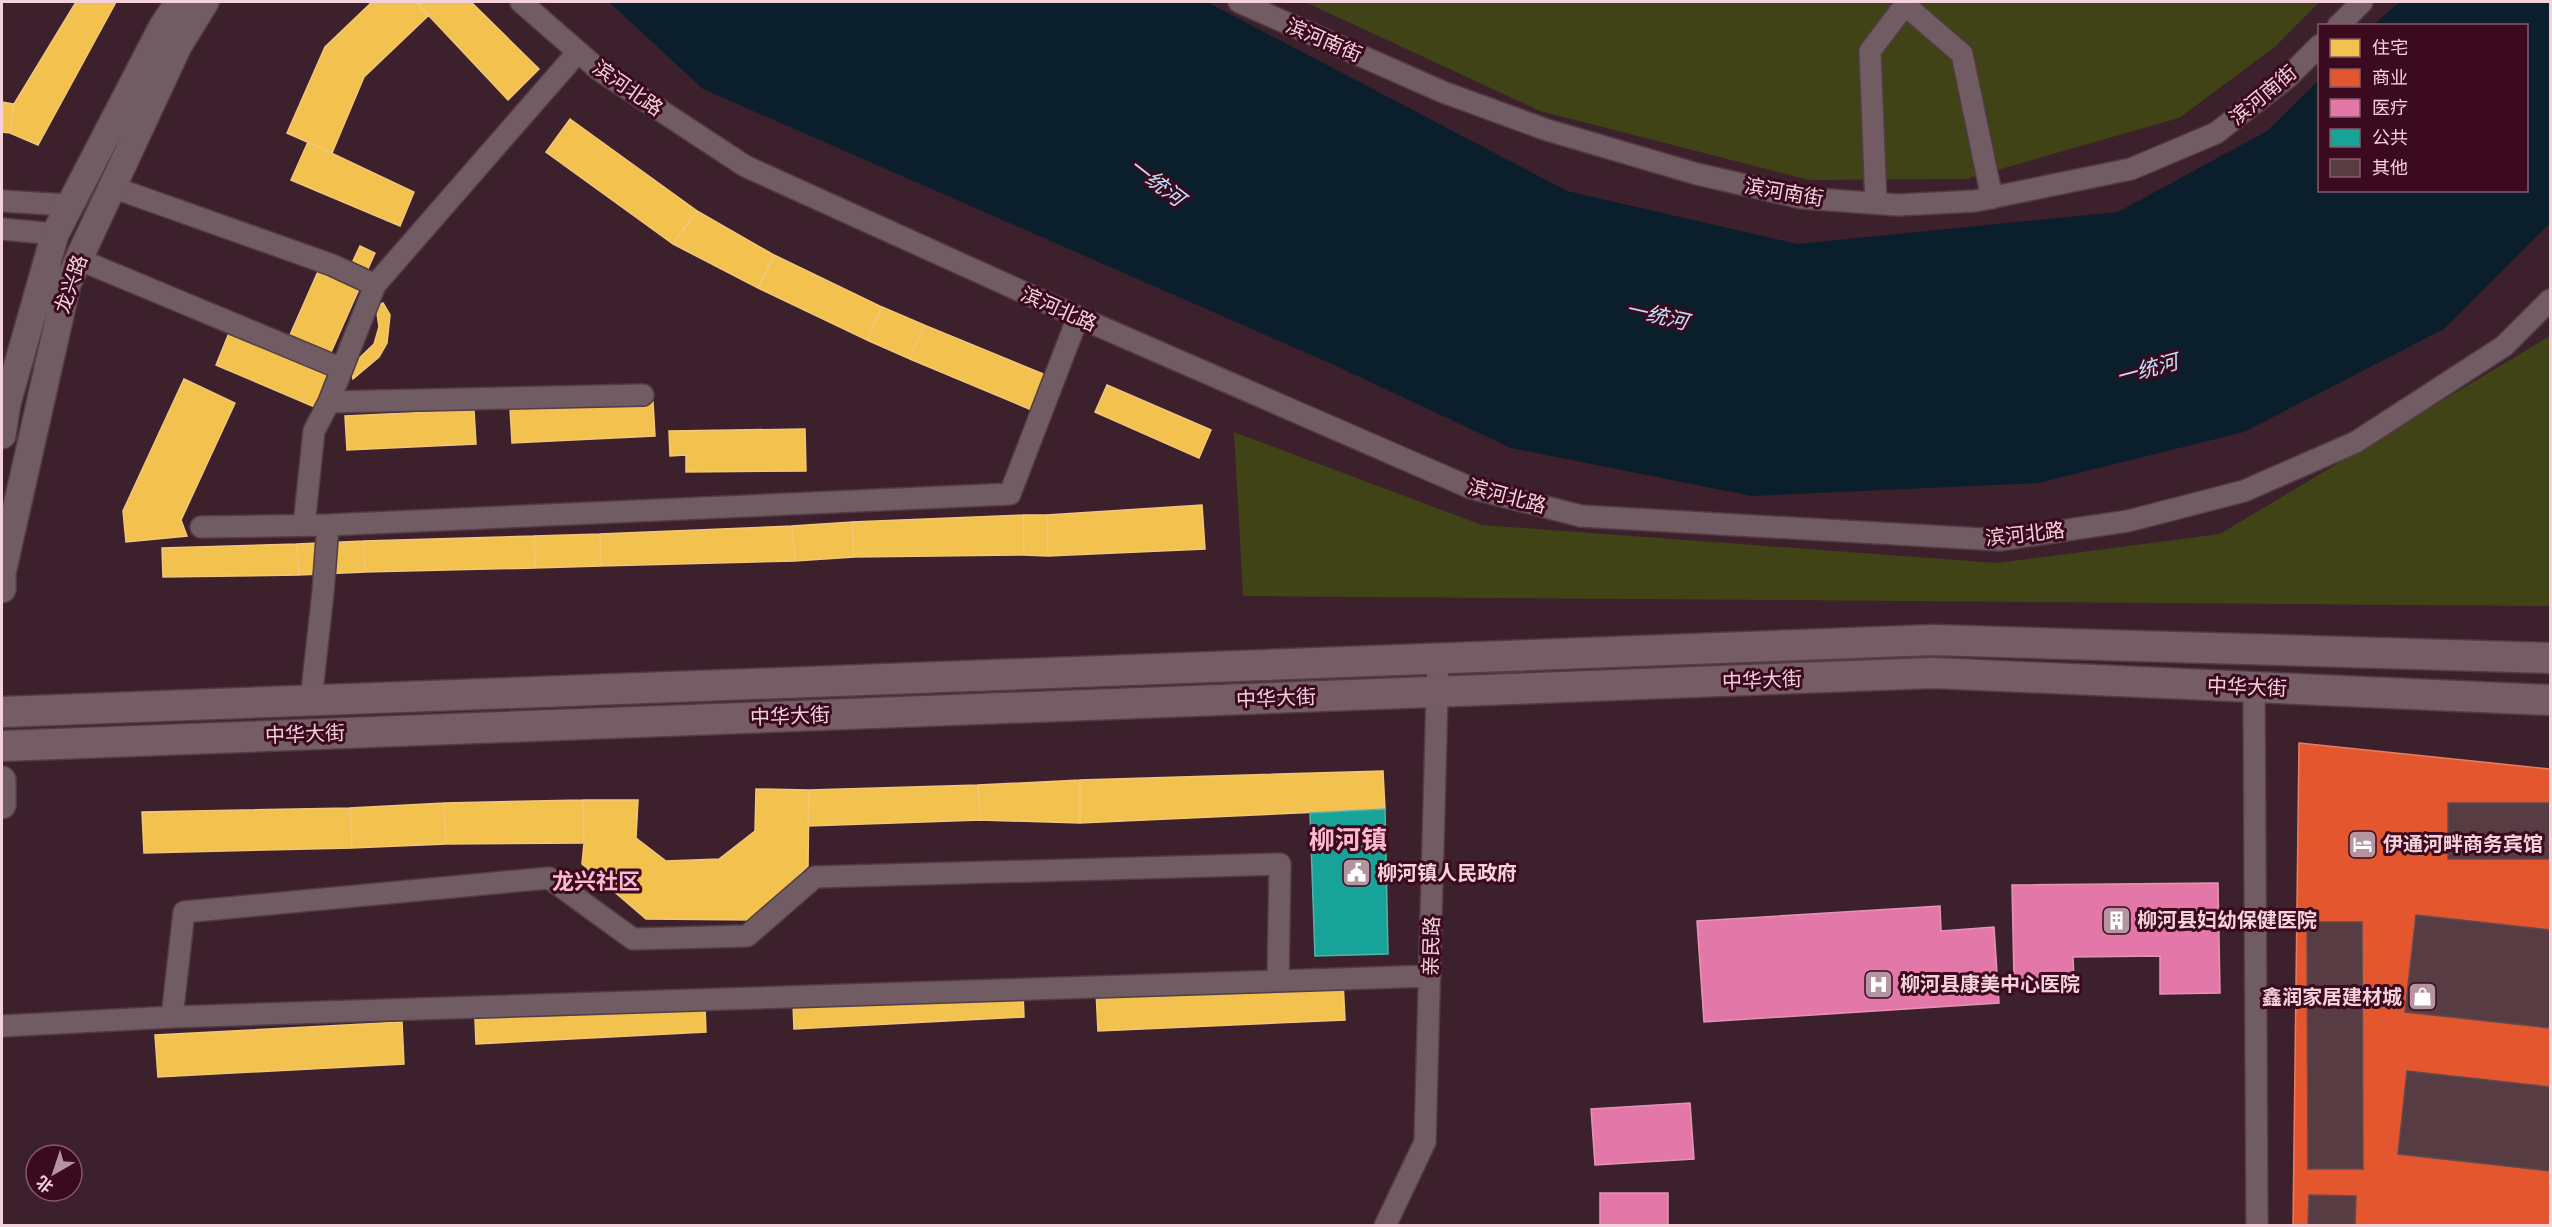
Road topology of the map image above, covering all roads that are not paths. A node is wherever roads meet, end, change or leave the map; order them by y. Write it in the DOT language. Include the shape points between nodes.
graph roads {
  1 [pos="179,2"];
  2 [pos="205,2"];
  3 [pos="521,2"];
  4 [pos="1239,2"];
  5 [pos="2362,2"];
  6 [pos="1905,3"];
  7 [pos="2340,24"];
  8 [pos="2318,46"];
  9 [pos="578,52"];
  10 [pos="112,187"];
  11 [pos="1992,198"];
  12 [pos="2,201"];
  13 [pos="1876,203"];
  14 [pos="68,205"];
  15 [pos="2,229"];
  16 [pos="55,234"];
  17 [pos="78,259"];
  18 [pos="375,285"];
  19 [pos="2550,300"];
  20 [pos="1078,317"];
  21 [pos="342,369"];
  22 [pos="642,395"];
  23 [pos="329,402"];
  24 [pos="2,435"];
  25 [pos="304,525"];
  26 [pos="328,525"];
  27 [pos="201,527"];
  28 [pos="2,589"];
  29 [pos="1438,658"];
  30 [pos="2550,658"];
  31 [pos="2254,687"];
  32 [pos="1437,692"];
  33 [pos="311,700"];
  34 [pos="2550,700"];
  35 [pos="2,712"];
  36 [pos="2,746"];
  37 [pos="2,780"];
  38 [pos="2,805"];
  39 [pos="1430,976"];
  40 [pos="1278,981"];
  41 [pos="172,1017"];
  42 [pos="2,1026"];
  43 [pos="1385,1226"];
  44 [pos="2257,1226"];
  1 -- 14 [label="street, 龙兴路"];
  2 -- 10 [label="street, 龙兴路" via="177,46"];
  3 -- 9 [label="street, 滨河北路"];
  4 -- 13 [label="street, 滨河南街" via="1443,92 1547,130 1697,174 1802,198"];
  5 -- 7 [label="street"];
  6 -- 11 [label="street" via="1962,54"];
  6 -- 13 [label="street" via="1870,51"];
  8 -- 11 [label="street, 滨河南街" via="2288,77 2216,133 2131,169"];
  9 -- 18 [label="street"];
  9 -- 20 [label="street, 滨河北路" via="599,70 745,166"];
  10 -- 17 [label="street, 龙兴路"];
  10 -- 18 [label="street" via="332,265"];
  11 -- 13 [label="street, 滨河南街"];
  12 -- 14 [label="street"];
  14 -- 16 [label="street, 龙兴路"];
  15 -- 16 [label="street"];
  16 -- 24 [label="street, 龙兴路" via="7,403"];
  17 -- 21 [label="street"];
  17 -- 28 [label="street, 龙兴路" via="67,284 2,573"];
  18 -- 21 [label="street"];
  19 -- 20 [label="street, 滨河北路" via="2504,346 2356,442 2244,491 2128,521 2000,540 1581,516 1471,488"];
  20 -- 26 [label="street" via="1010,494"];
  21 -- 23 [label="street"];
  22 -- 23 [label="street"];
  23 -- 25 [label="street" via="314,431"];
  25 -- 26 [label="street"];
  25 -- 27 [label="street"];
  26 -- 33 [label="street"];
  29 -- 30 [label="main road, 中华大街" via="1933,640"];
  29 -- 32 [label="street, 亲民路"];
  29 -- 33 [label="main road, 中华大街"];
  31 -- 32 [label="main road, 中华大街" via="1933,673"];
  31 -- 34 [label="main road, 中华大街"];
  31 -- 44 [label="street"];
  32 -- 36 [label="main road, 中华大街"];
  32 -- 39 [label="street, 亲民路"];
  33 -- 35 [label="main road, 中华大街"];
  37 -- 38 [label="street"];
  39 -- 40 [label="street"];
  39 -- 43 [label="street, 亲民路" via="1425,1142"];
  40 -- 41 [label="street"];
  40 -- 41 [label="street" via="1280,864 815,877 747,936 633,939 549,878 184,912"];
  41 -- 42 [label="street"];
}
